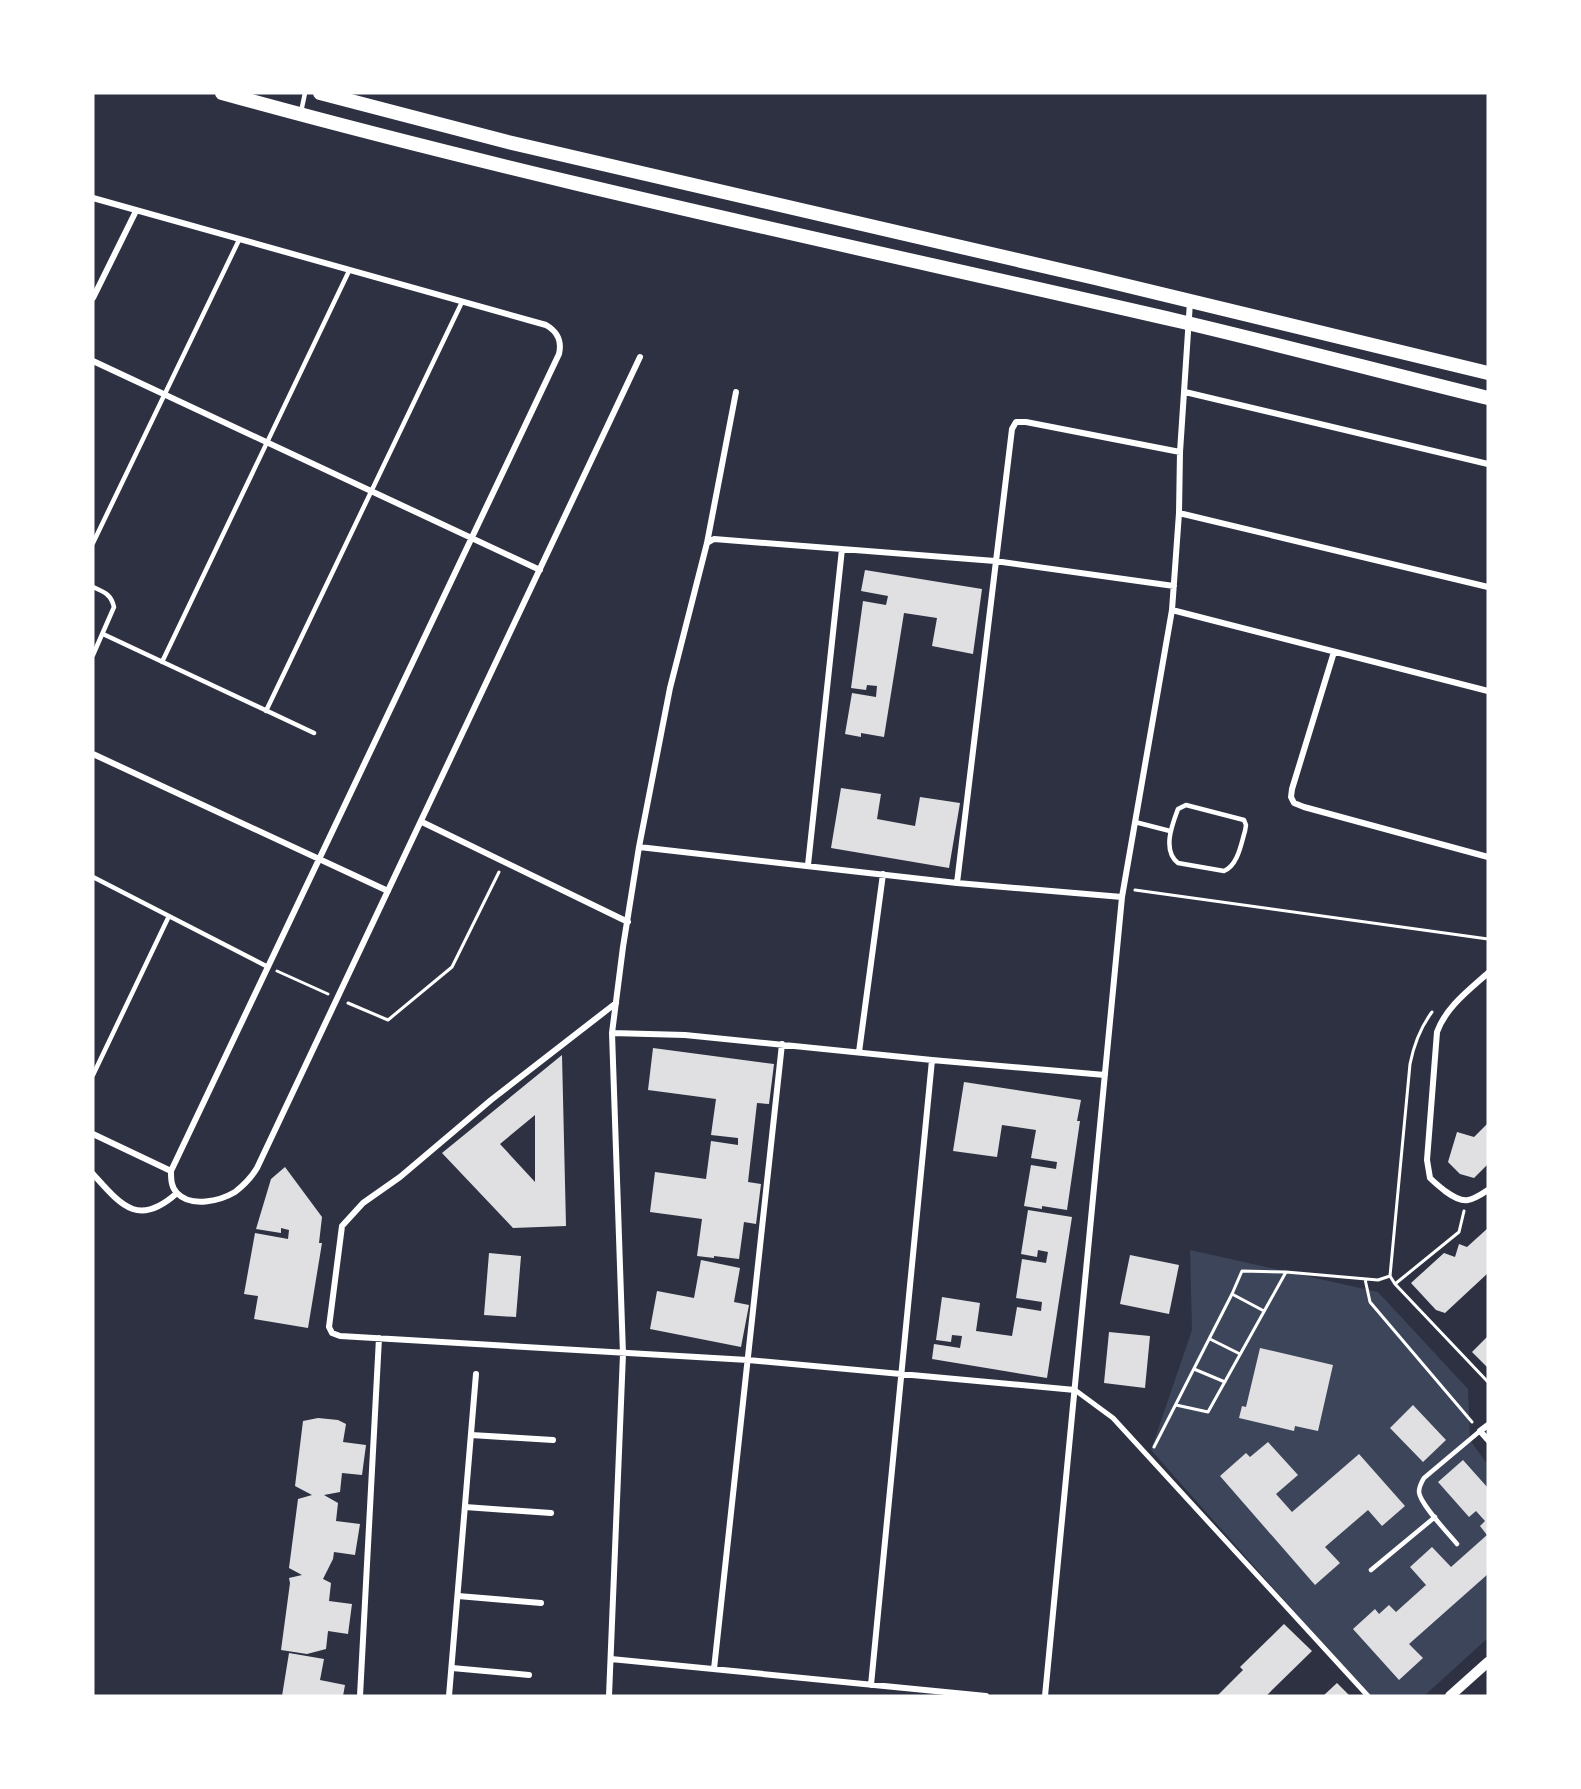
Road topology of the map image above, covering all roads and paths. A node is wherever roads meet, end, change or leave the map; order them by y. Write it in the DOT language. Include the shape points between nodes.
graph roads {
  1 [pos="222,93"];
  2 [pos="305,93"];
  3 [pos="320,93"];
  4 [pos="301,115"];
  5 [pos="93,198"];
  6 [pos="136,211"];
  7 [pos="239,240"];
  8 [pos="350,271"];
  9 [pos="93,298"];
  10 [pos="1190,301"];
  11 [pos="462,302"];
  12 [pos="1187,323"];
  13 [pos="640,357"];
  14 [pos="93,361"];
  15 [pos="1488,373"];
  16 [pos="736,392"];
  17 [pos="1185,392"];
  18 [pos="165,395"];
  19 [pos="1488,398"];
  20 [pos="267,442"];
  21 [pos="1180,452"];
  22 [pos="1488,464"];
  23 [pos="372,492"];
  24 [pos="1179,513"];
  25 [pos="471,538"];
  26 [pos="93,543"];
  27 [pos="707,543"];
  28 [pos="842,549"];
  29 [pos="995,561"];
  30 [pos="540,570"];
  31 [pos="1174,586"];
  32 [pos="93,587"];
  33 [pos="1488,587"];
  34 [pos="1172,610"];
  35 [pos="103,634"];
  36 [pos="1334,652"];
  37 [pos="93,655"];
  38 [pos="162,662"];
  39 [pos="1488,691"];
  40 [pos="266,711"];
  41 [pos="314,733"];
  42 [pos="93,754"];
  43 [pos="422,822"];
  44 [pos="1135,822"];
  45 [pos="1170,831"];
  46 [pos="639,847"];
  47 [pos="1488,857"];
  48 [pos="319,858"];
  49 [pos="503,862"];
  50 [pos="808,865"];
  51 [pos="883,874"];
  52 [pos="93,877"];
  53 [pos="957,883"];
  54 [pos="1124,889"];
  55 [pos="388,891"];
  56 [pos="1122,897"];
  57 [pos="169,916"];
  58 [pos="628,922"];
  59 [pos="1488,939"];
  60 [pos="268,967"];
  61 [pos="1488,973"];
  62 [pos="338,998"];
  63 [pos="616,1003"];
  64 [pos="612,1033"];
  65 [pos="782,1044"];
  66 [pos="859,1052"];
  67 [pos="932,1060"];
  68 [pos="93,1075"];
  69 [pos="1105,1075"];
  70 [pos="93,1134"];
  71 [pos="171,1171"];
  72 [pos="93,1174"];
  73 [pos="1488,1190"];
  74 [pos="177,1193"];
  75 [pos="1468,1201"];
  76 [pos="1286,1272"];
  77 [pos="1390,1276"];
  78 [pos="1365,1279"];
  79 [pos="1395,1284"];
  80 [pos="1232,1294"];
  81 [pos="1264,1311"];
  82 [pos="379,1338"];
  83 [pos="1209,1338"];
  84 [pos="623,1354"];
  85 [pos="1240,1354"];
  86 [pos="748,1360"];
  87 [pos="1194,1369"];
  88 [pos="476,1374"];
  89 [pos="901,1376"];
  90 [pos="1225,1382"];
  91 [pos="1075,1390"];
  92 [pos="1176,1405"];
  93 [pos="1488,1425"];
  94 [pos="1480,1431"];
  95 [pos="471,1435"];
  96 [pos="553,1440"];
  97 [pos="1488,1440"];
  98 [pos="1150,1457"];
  99 [pos="465,1507"];
  100 [pos="551,1513"];
  101 [pos="1435,1517"];
  102 [pos="1457,1544"];
  103 [pos="1371,1570"];
  104 [pos="458,1596"];
  105 [pos="541,1603"];
  106 [pos="611,1659"];
  107 [pos="1488,1662"];
  108 [pos="452,1668"];
  109 [pos="714,1670"];
  110 [pos="529,1675"];
  111 [pos="871,1685"];
  112 [pos="360,1696"];
  113 [pos="449,1696"];
  114 [pos="609,1696"];
  115 [pos="986,1696"];
  116 [pos="1045,1696"];
  117 [pos="1368,1696"];
  118 [pos="1449,1696"];
  1 -- 4 [label="main road"];
  2 -- 4 [label="lane"];
  3 -- 10 [label="main road" via="519,144"];
  4 -- 12 [label="main road" via="663,204"];
  5 -- 6 [label="street"];
  6 -- 7 [label="street"];
  6 -- 9 [label="street"];
  7 -- 8 [label="street"];
  7 -- 18 [label="lane"];
  8 -- 11 [label="street"];
  8 -- 20 [label="lane"];
  10 -- 12 [label="street"];
  10 -- 15 [label="main road"];
  11 -- 23 [label="lane"];
  11 -- 25 [label="street" via="546,325 557,334 560,347"];
  12 -- 17 [label="street"];
  12 -- 19 [label="main road"];
  13 -- 30 [label="street"];
  14 -- 18 [label="street"];
  16 -- 27 [label="street"];
  17 -- 21 [label="street"];
  17 -- 22 [label="street"];
  18 -- 20 [label="street"];
  18 -- 26 [label="lane"];
  20 -- 23 [label="street"];
  20 -- 38 [label="lane"];
  21 -- 24 [label="street"];
  21 -- 29 [label="street" via="1016,422"];
  23 -- 25 [label="street"];
  23 -- 40 [label="lane"];
  24 -- 31 [label="street"];
  24 -- 33 [label="street"];
  25 -- 30 [label="street"];
  25 -- 48 [label="street"];
  27 -- 28 [label="street" via="714,539"];
  27 -- 46 [label="street" via="670,688"];
  28 -- 29 [label="street"];
  28 -- 50 [label="street"];
  29 -- 31 [label="street"];
  29 -- 53 [label="street"];
  30 -- 43 [label="street"];
  31 -- 34 [label="street"];
  32 -- 35 [label="lane" via="109,595 114,607"];
  34 -- 36 [label="street"];
  34 -- 44 [label="street"];
  35 -- 37 [label="lane"];
  35 -- 38 [label="lane"];
  36 -- 39 [label="street"];
  36 -- 47 [label="street" via="1292,789 1294,803"];
  38 -- 40 [label="lane"];
  40 -- 41 [label="lane"];
  42 -- 48 [label="street"];
  43 -- 49 [label="street"];
  43 -- 55 [label="street"];
  44 -- 45 [label="lane"];
  44 -- 54 [label="street"];
  45 -- 45 [label="lane" via="1171,854 1178,863 1224,871 1234,864 1246,825 1242,818 1186,805 1178,809"];
  46 -- 50 [label="street"];
  46 -- 58 [label="street"];
  48 -- 55 [label="street"];
  48 -- 60 [label="street"];
  49 -- 58 [label="street"];
  49 -- 62 [label="path" via="452,967 388,1020"];
  50 -- 51 [label="street"];
  51 -- 53 [label="street"];
  51 -- 66 [label="street"];
  52 -- 57 [label="lane"];
  53 -- 56 [label="street"];
  54 -- 56 [label="street"];
  54 -- 59 [label="path"];
  55 -- 62 [label="street"];
  56 -- 69 [label="street"];
  57 -- 60 [label="lane"];
  57 -- 68 [label="lane"];
  58 -- 63 [label="street"];
  60 -- 62 [label="path"];
  60 -- 71 [label="street"];
  61 -- 75 [label="street" via="1444,1017 1435,1042 1428,1173 1434,1183 1455,1198"];
  62 -- 74 [label="street" via="250,1178 232,1193 215,1200 186,1199"];
  63 -- 64 [label="street"];
  63 -- 82 [label="street" via="363,1203 342,1226 329,1327 340,1336"];
  64 -- 65 [label="street"];
  64 -- 84 [label="street"];
  65 -- 66 [label="street"];
  65 -- 86 [label="street"];
  66 -- 67 [label="street"];
  67 -- 69 [label="street"];
  67 -- 89 [label="street"];
  69 -- 91 [label="street"];
  70 -- 71 [label="street"];
  71 -- 74 [label="street" via="171,1183"];
  72 -- 74 [label="street" via="116,1200 140,1211 165,1204"];
  73 -- 75 [label="street"];
  75 -- 79 [label="path" via="1459,1232"];
  76 -- 78 [label="path"];
  76 -- 80 [label="path" via="1242,1271"];
  76 -- 81 [label="path"];
  77 -- 78 [label="path"];
  78 -- 94 [label="path" via="1370,1302"];
  80 -- 81 [label="path"];
  80 -- 83 [label="path"];
  81 -- 85 [label="path"];
  82 -- 84 [label="street"];
  82 -- 112 [label="street"];
  83 -- 85 [label="path"];
  83 -- 87 [label="path"];
  84 -- 86 [label="street"];
  84 -- 106 [label="street"];
  85 -- 90 [label="path"];
  86 -- 89 [label="street"];
  86 -- 109 [label="street"];
  87 -- 90 [label="path"];
  87 -- 92 [label="path"];
  88 -- 95 [label="street"];
  89 -- 91 [label="street"];
  89 -- 111 [label="street"];
  90 -- 92 [label="path" via="1208,1412"];
  91 -- 98 [label="street" via="1113,1418"];
  91 -- 116 [label="street"];
  92 -- 98 [label="path"];
  93 -- 94 [label="street"];
  94 -- 97 [label="street"];
  94 -- 101 [label="lane" via="1421,1482 1420,1497"];
  95 -- 96 [label="street"];
  95 -- 99 [label="street"];
  98 -- 117 [label="street"];
  99 -- 100 [label="street"];
  99 -- 104 [label="street"];
  101 -- 102 [label="lane"];
  101 -- 103 [label="lane"];
  104 -- 105 [label="street"];
  104 -- 108 [label="street"];
  106 -- 109 [label="street"];
  106 -- 114 [label="street"];
  107 -- 118 [label="street"];
  108 -- 110 [label="street"];
  108 -- 113 [label="street"];
  109 -- 111 [label="street"];
  111 -- 115 [label="street"];
}
